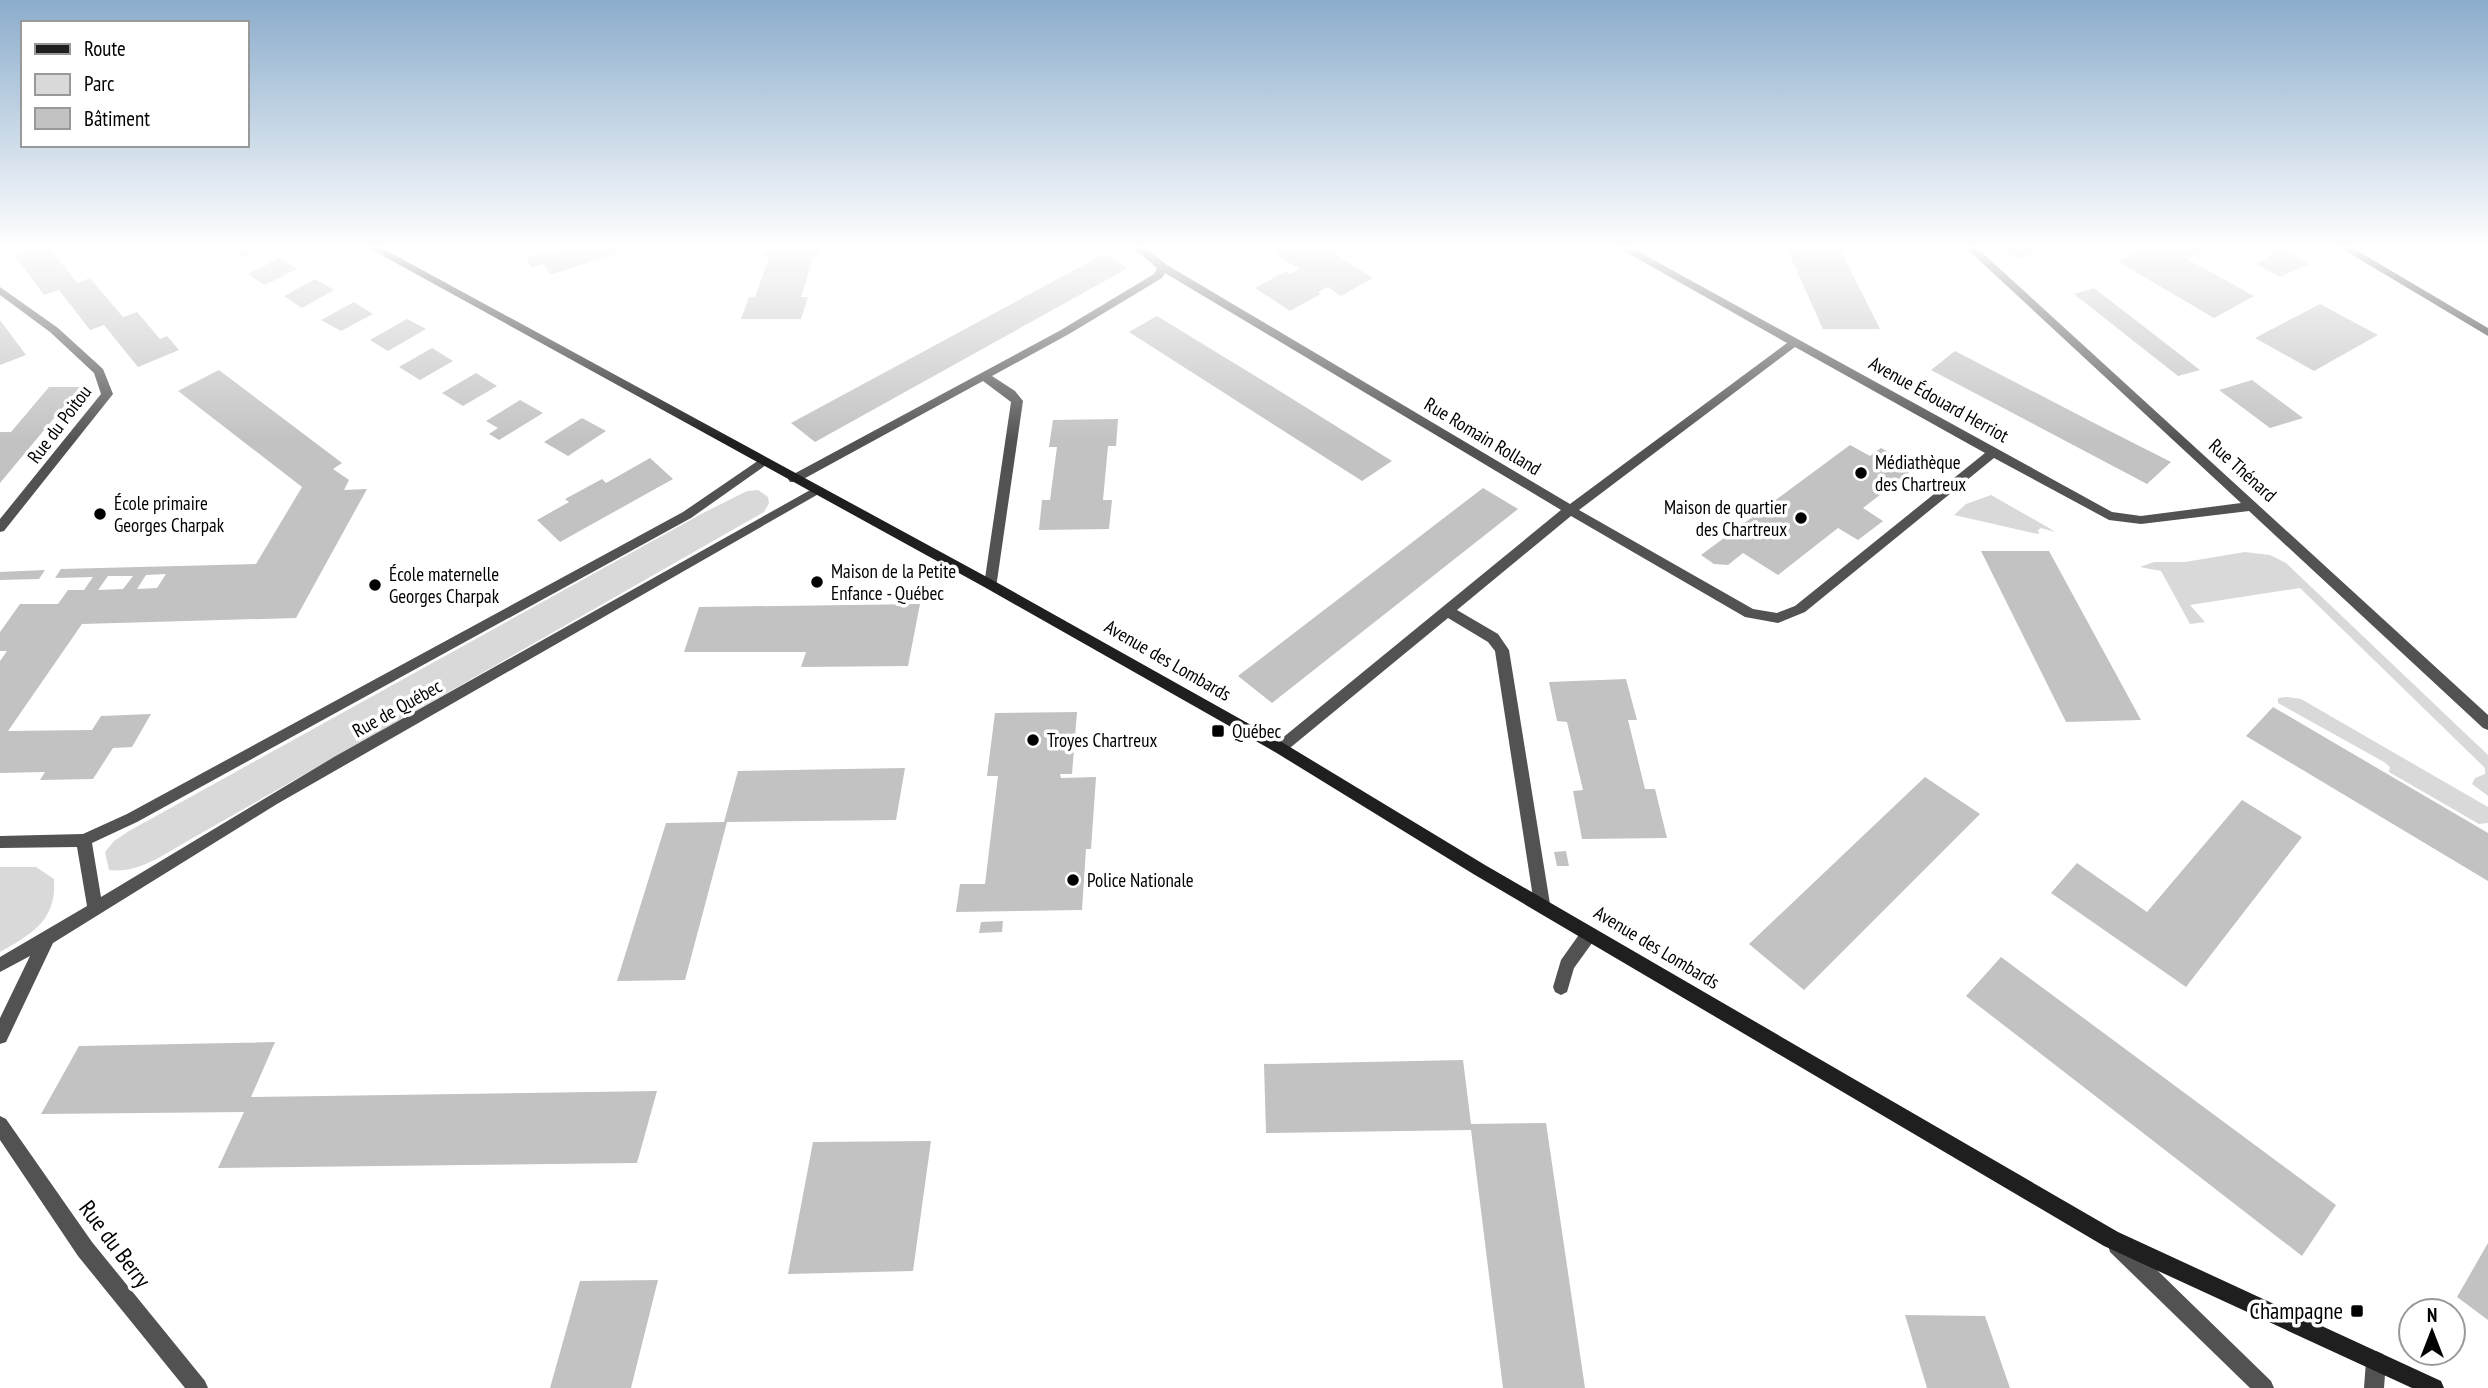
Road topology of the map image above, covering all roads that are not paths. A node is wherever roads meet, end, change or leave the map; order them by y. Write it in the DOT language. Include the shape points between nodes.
graph roads {
  1 [pos="29,312"];
  2 [pos="489,312"];
  3 [pos="1095,312"];
  4 [pos="1238,312"];
  5 [pos="1740,312"];
  6 [pos="2041,312"];
  7 [pos="2452,312"];
  8 [pos="2488,333"];
  9 [pos="1795,342"];
  10 [pos="983,376"];
  11 [pos="1994,452"];
  12 [pos="762,462"];
  13 [pos="794,479"];
  14 [pos="817,492"];
  15 [pos="2253,506"];
  16 [pos="1570,510"];
  17 [pos="1,526"];
  18 [pos="991,585"];
  19 [pos="1447,611"];
  20 [pos="2488,724"];
  21 [pos="1280,748"];
  22 [pos="83,840"];
  23 [pos="0,842"];
  24 [pos="1542,904"];
  25 [pos="95,907"];
  26 [pos="1589,934"];
  27 [pos="47,939"];
  28 [pos="0,965"];
  29 [pos="1561,987"];
  30 [pos="0,1036"];
  31 [pos="0,1125"];
  32 [pos="2111,1239"];
  33 [pos="2376,1361"];
  34 [pos="198,1388"];
  35 [pos="2264,1388"];
  36 [pos="2374,1388"];
  37 [pos="2434,1388"];
  1 -- 17 [label="street, Rue du Poitou" via="99,372 107,394"];
  2 -- 12 [label="street, Avenue des Lombards"];
  3 -- 10 [label="street"];
  4 -- 16 [label="street, Rue Romain Rolland"];
  5 -- 9 [label="street, Avenue Édouard Herriot"];
  6 -- 15 [label="street, Rue Thénard"];
  7 -- 8 [label="street"];
  9 -- 11 [label="street, Avenue Édouard Herriot"];
  9 -- 16 [label="street"];
  10 -- 13 [label="street"];
  10 -- 18 [label="street" via="1017,401"];
  11 -- 15 [label="street, Avenue Édouard Herriot" via="2109,516 2141,520"];
  11 -- 16 [label="street, Rue Romain Rolland" via="1800,609 1778,618 1750,614"];
  12 -- 13 [label="street, Avenue des Lombards"];
  12 -- 22 [label="street, Rue de Québec" via="687,515 589,570"];
  13 -- 14 [label="street, Avenue des Lombards"];
  14 -- 18 [label="street, Avenue des Lombards"];
  14 -- 25 [label="street, Rue de Québec" via="272,801"];
  15 -- 20 [label="street, Rue Thénard"];
  16 -- 19 [label="street"];
  18 -- 21 [label="street, Avenue des Lombards"];
  19 -- 21 [label="street"];
  19 -- 24 [label="street" via="1493,638 1502,650"];
  21 -- 24 [label="street, Avenue des Lombards"];
  22 -- 23 [label="street, Rue de Québec"];
  22 -- 25 [label="street"];
  24 -- 26 [label="street, Avenue des Lombards"];
  25 -- 27 [label="street, Rue de Québec"];
  26 -- 29 [label="street" via="1567,965"];
  26 -- 32 [label="street, Avenue des Lombards"];
  27 -- 28 [label="street, Rue de Québec"];
  27 -- 30 [label="street"];
  31 -- 34 [label="street, Rue du Berry" via="85,1249"];
  32 -- 33 [label="street, Avenue des Lombards"];
  32 -- 35 [label="street, Avenue des Lombards"];
  33 -- 36 [label="street"];
  33 -- 37 [label="street, Avenue des Lombards"];
}
